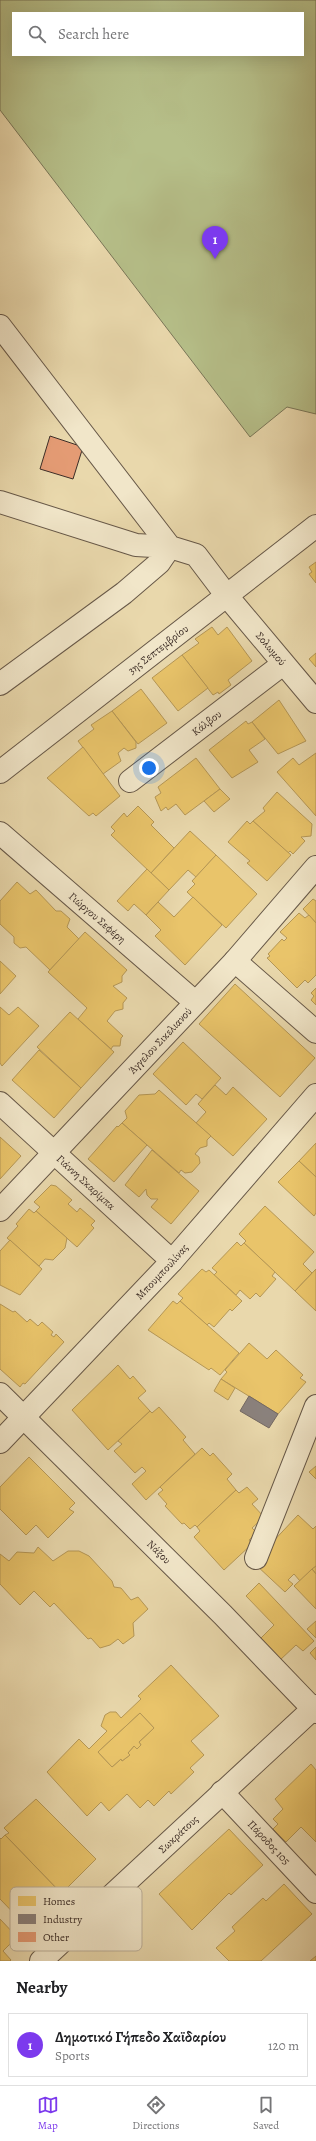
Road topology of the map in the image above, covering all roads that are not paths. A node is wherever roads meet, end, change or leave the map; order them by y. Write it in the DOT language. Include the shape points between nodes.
graph roads {
  1 [pos="0,326"];
  2 [pos="0,502"];
  3 [pos="316,526"];
  4 [pos="170,547"];
  5 [pos="227,596"];
  6 [pos="283,664"];
  7 [pos="0,684"];
  8 [pos="316,702"];
  9 [pos="0,772"];
  10 [pos="130,781"];
  11 [pos="0,833"];
  12 [pos="316,867"];
  13 [pos="235,961"];
  14 [pos="196,1002"];
  15 [pos="316,1032"];
  16 [pos="316,1095"];
  17 [pos="0,1103"];
  18 [pos="55,1154"];
  19 [pos="0,1210"];
  20 [pos="172,1261"];
  21 [pos="0,1394"];
  22 [pos="316,1406"];
  23 [pos="23,1417"];
  24 [pos="0,1442"];
  25 [pos="256,1558"];
  26 [pos="315,1709"];
  27 [pos="222,1792"];
  28 [pos="120,1887"];
  29 [pos="316,1892"];
  30 [pos="52,1951"];
  31 [pos="41,1961"];
  1 -- 4 [label="street"];
  2 -- 4 [label="street, Σολωμού" via="136,545"];
  3 -- 5 [label="street, 3ης Σεπτεμβρίου"];
  4 -- 5 [label="street, Σολωμού" via="196,555"];
  4 -- 7 [label="street" via="159,563 124,593"];
  5 -- 6 [label="street, Σολωμού"];
  5 -- 9 [label="street, 3ης Σεπτεμβρίου"];
  6 -- 8 [label="street, Σολωμού"];
  6 -- 10 [label="street, Κάλβου"];
  11 -- 14 [label="street, Γιώργου Σεφέρη"];
  12 -- 13 [label="street, Άγγελου Σικελιανού"];
  13 -- 14 [label="street, Άγγελου Σικελιανού"];
  13 -- 15 [label="street"];
  14 -- 18 [label="street, Άγγελου Σικελιανού"];
  16 -- 20 [label="street, Μπουμπουλίνας"];
  17 -- 18 [label="street, Γιάννη Σκαρίμπα"];
  18 -- 19 [label="street, Άγγελου Σικελιανού"];
  18 -- 20 [label="street, Γιάννη Σκαρίμπα"];
  20 -- 23 [label="street, Μπουμπουλίνας"];
  21 -- 23 [label="street, Νάξου"];
  22 -- 25 [label="street"];
  23 -- 24 [label="street, Μπουμπουλίνας"];
  23 -- 26 [label="street, Νάξου"];
  26 -- 27 [label="street, Σωκράτους"];
  27 -- 28 [label="street, Σωκράτους"];
  27 -- 29 [label="street, Πάροδος 105"];
  30 -- 31 [label="street, Σωκράτους"];
}
